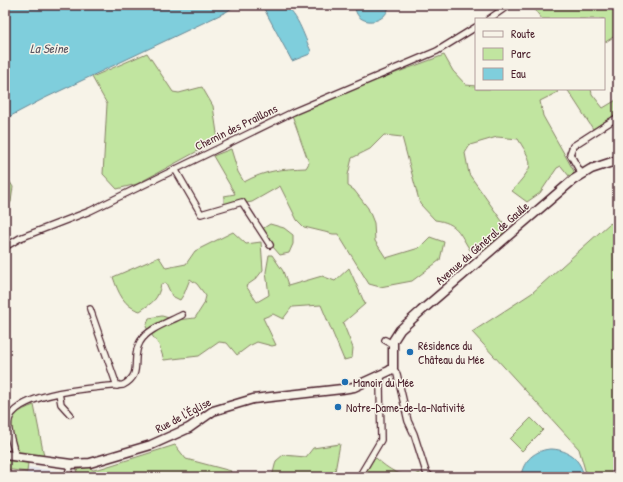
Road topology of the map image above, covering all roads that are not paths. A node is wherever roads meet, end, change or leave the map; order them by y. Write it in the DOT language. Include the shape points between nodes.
graph roads {
  1 [pos="509,5"];
  2 [pos="490,18"];
  3 [pos="475,28"];
  4 [pos="618,117"];
  5 [pos="618,160"];
  6 [pos="175,169"];
  7 [pos="582,175"];
  8 [pos="270,245"];
  9 [pos="5,247"];
  10 [pos="90,310"];
  11 [pos="182,315"];
  12 [pos="393,368"];
  13 [pos="382,374"];
  14 [pos="117,386"];
  15 [pos="59,393"];
  16 [pos="70,414"];
  17 [pos="5,455"];
  18 [pos="15,456"];
  19 [pos="72,464"];
  20 [pos="67,477"];
  21 [pos="359,477"];
  22 [pos="430,477"];
  1 -- 2 [label="street"];
  3 -- 6 [label="street, Chemin des Praillons" via="442,49 326,97"];
  4 -- 7 [label="street" via="573,146 570,154"];
  5 -- 7 [label="street, Avenue du Général de Gaulle" via="597,166"];
  6 -- 8 [label="street" via="201,214 242,202"];
  6 -- 9 [label="street, Chemin des Praillons" via="90,211 20,238"];
  7 -- 12 [label="street, Avenue du Général de Gaulle" via="388,342"];
  10 -- 14 [label="street"];
  11 -- 14 [label="street" via="150,332 140,341 135,376"];
  12 -- 13 [label="street, Rue de l'Église"];
  12 -- 22 [label="street" via="397,374 408,421"];
  13 -- 19 [label="street, Rue de l'Église" via="354,387 254,399 212,412 189,428 151,445 90,463"];
  13 -- 21 [label="street" via="380,440"];
  14 -- 15 [label="street"];
  15 -- 16 [label="street" via="62,404"];
  15 -- 18 [label="street" via="29,402 15,410 8,426"];
  17 -- 18 [label="street, Rue de l'Église"];
  18 -- 19 [label="street, Rue de l'Église"];
  19 -- 20 [label="street"];
}
